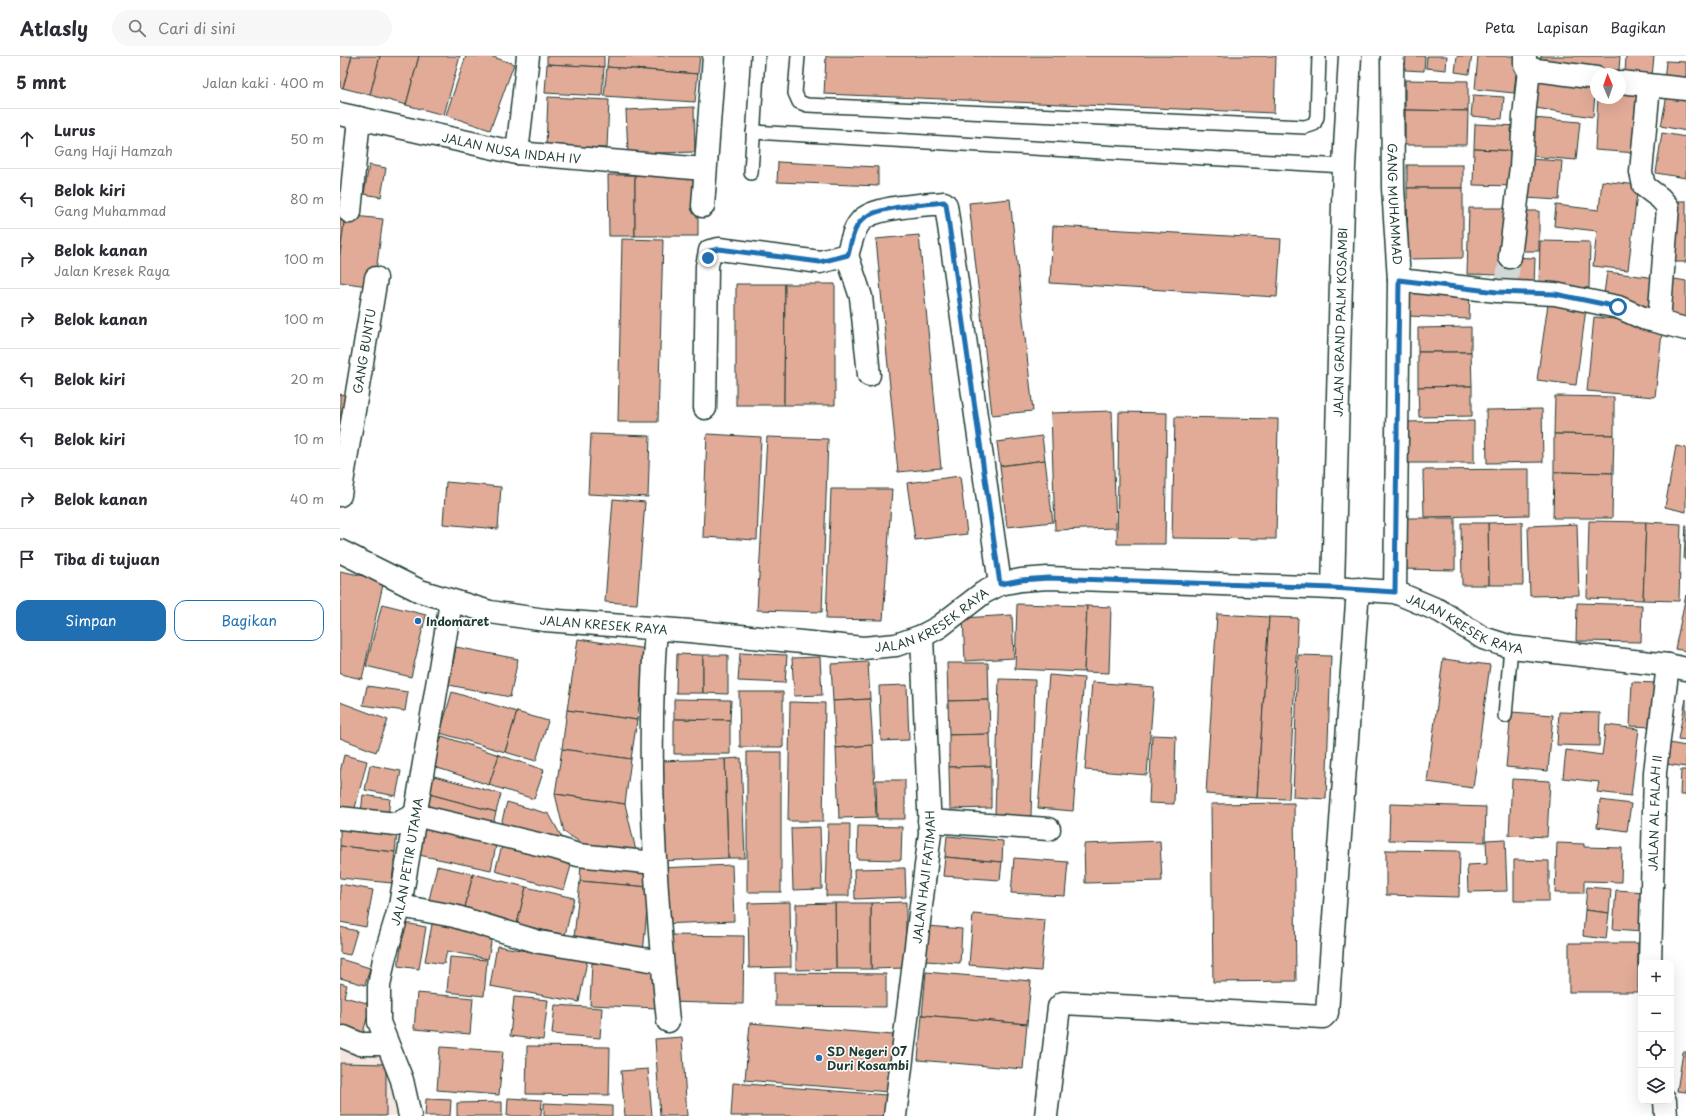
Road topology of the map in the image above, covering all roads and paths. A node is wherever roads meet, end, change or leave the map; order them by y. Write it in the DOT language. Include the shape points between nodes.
graph roads {
  1 [pos="528,56"];
  2 [pos="714,56"];
  3 [pos="758,56"];
  4 [pos="798,56"];
  5 [pos="1319,56"];
  6 [pos="1350,56"];
  7 [pos="1392,56"];
  8 [pos="1527,62"];
  9 [pos="1590,77"];
  10 [pos="1626,83"];
  11 [pos="1649,86"];
  12 [pos="1686,89"];
  13 [pos="350,116"];
  14 [pos="753,132"];
  15 [pos="517,153"];
  16 [pos="1344,166"];
  17 [pos="695,168"];
  18 [pos="750,173"];
  19 [pos="703,206"];
  20 [pos="350,212"];
  21 [pos="848,255"];
  22 [pos="1510,257"];
  23 [pos="376,278"];
  24 [pos="1399,280"];
  25 [pos="1659,322"];
  26 [pos="1686,329"];
  27 [pos="869,375"];
  28 [pos="705,408"];
  29 [pos="340,495"];
  30 [pos="340,551"];
  31 [pos="1000,584"];
  32 [pos="1333,588"];
  33 [pos="1358,590"];
  34 [pos="1395,592"];
  35 [pos="451,602"];
  36 [pos="656,628"];
  37 [pos="922,636"];
  38 [pos="1511,646"];
  39 [pos="1677,667"];
  40 [pos="1505,716"];
  41 [pos="415,815"];
  42 [pos="340,818"];
  43 [pos="929,821"];
  44 [pos="1048,829"];
  45 [pos="655,863"];
  46 [pos="400,906"];
  47 [pos="1650,960"];
  48 [pos="662,962"];
  49 [pos="668,1021"];
  50 [pos="344,1037"];
  51 [pos="387,1044"];
  52 [pos="1665,1104"];
  53 [pos="410,1116"];
  54 [pos="895,1116"];
  55 [pos="1046,1116"];
  56 [pos="1666,1116"];
  1 -- 15 [label="street"];
  2 -- 17 [label="street"];
  3 -- 14 [label="lane"];
  4 -- 5 [label="lane" via="795,93 799,102 807,105 1305,127 1314,124 1317,117"];
  6 -- 16 [label="street, JALAN GRAND PALM KOSAMBI"];
  7 -- 24 [label="street, GANG MUHAMMAD" via="1393,188"];
  8 -- 9 [label="street"];
  8 -- 22 [label="street" via="1521,174"];
  10 -- 11 [label="street"];
  11 -- 12 [label="street"];
  11 -- 25 [label="street" via="1641,172 1644,186 1668,207"];
  13 -- 15 [label="street, JALAN NUSA INDAH IV"];
  13 -- 20 [label="street"];
  14 -- 16 [label="lane"];
  14 -- 18 [label="lane"];
  15 -- 17 [label="street, JALAN NUSA INDAH IV"];
  16 -- 32 [label="street, JALAN GRAND PALM KOSAMBI"];
  17 -- 19 [label="street"];
  21 -- 27 [label="street" via="861,297"];
  21 -- 28 [label="street" via="820,262 719,249 710,251 707,266"];
  21 -- 31 [label="street" via="858,225 869,215 882,210 944,202 946,205"];
  23 -- 29 [label="street, GANG BUNTU"];
  24 -- 25 [label="street" via="1555,294 1618,307"];
  24 -- 34 [label="street, GANG MUHAMMAD"];
  25 -- 26 [label="street"];
  30 -- 35 [label="street, JALAN KRESEK RAYA" via="420,591"];
  31 -- 32 [label="street, JALAN KRESEK RAYA" via="1048,578"];
  31 -- 37 [label="street, JALAN KRESEK RAYA"];
  32 -- 33 [label="street, JALAN KRESEK RAYA"];
  33 -- 34 [label="street, JALAN KRESEK RAYA"];
  33 -- 55 [label="street" via="1327,1013 1323,1017 1063,1002 1059,1007"];
  34 -- 38 [label="street, JALAN KRESEK RAYA" via="1440,611 1483,638"];
  35 -- 36 [label="street, JALAN KRESEK RAYA" via="490,612 545,620"];
  35 -- 41 [label="street, JALAN PETIR UTAMA"];
  36 -- 37 [label="street, JALAN KRESEK RAYA" via="863,648 896,645"];
  36 -- 45 [label="street" via="653,670"];
  37 -- 43 [label="street, JALAN HAJI FATIMAH"];
  38 -- 39 [label="street, JALAN KRESEK RAYA"];
  38 -- 40 [label="lane"];
  39 -- 47 [label="street, JALAN AL FALAH II" via="1655,772"];
  41 -- 42 [label="street" via="396,824"];
  41 -- 45 [label="street" via="559,849 578,856"];
  41 -- 46 [label="street, JALAN PETIR UTAMA"];
  43 -- 44 [label="street"];
  43 -- 54 [label="street, JALAN HAJI FATIMAH" via="930,833"];
  45 -- 48 [label="street"];
  46 -- 48 [label="street" via="454,916 539,942"];
  46 -- 51 [label="street, JALAN PETIR UTAMA" via="378,986 379,1022"];
  48 -- 49 [label="street"];
  50 -- 51 [label="street" via="360,1044"];
  51 -- 53 [label="street, JALAN PETIR UTAMA" via="402,1080"];
  52 -- 56 [label="street"];
}
